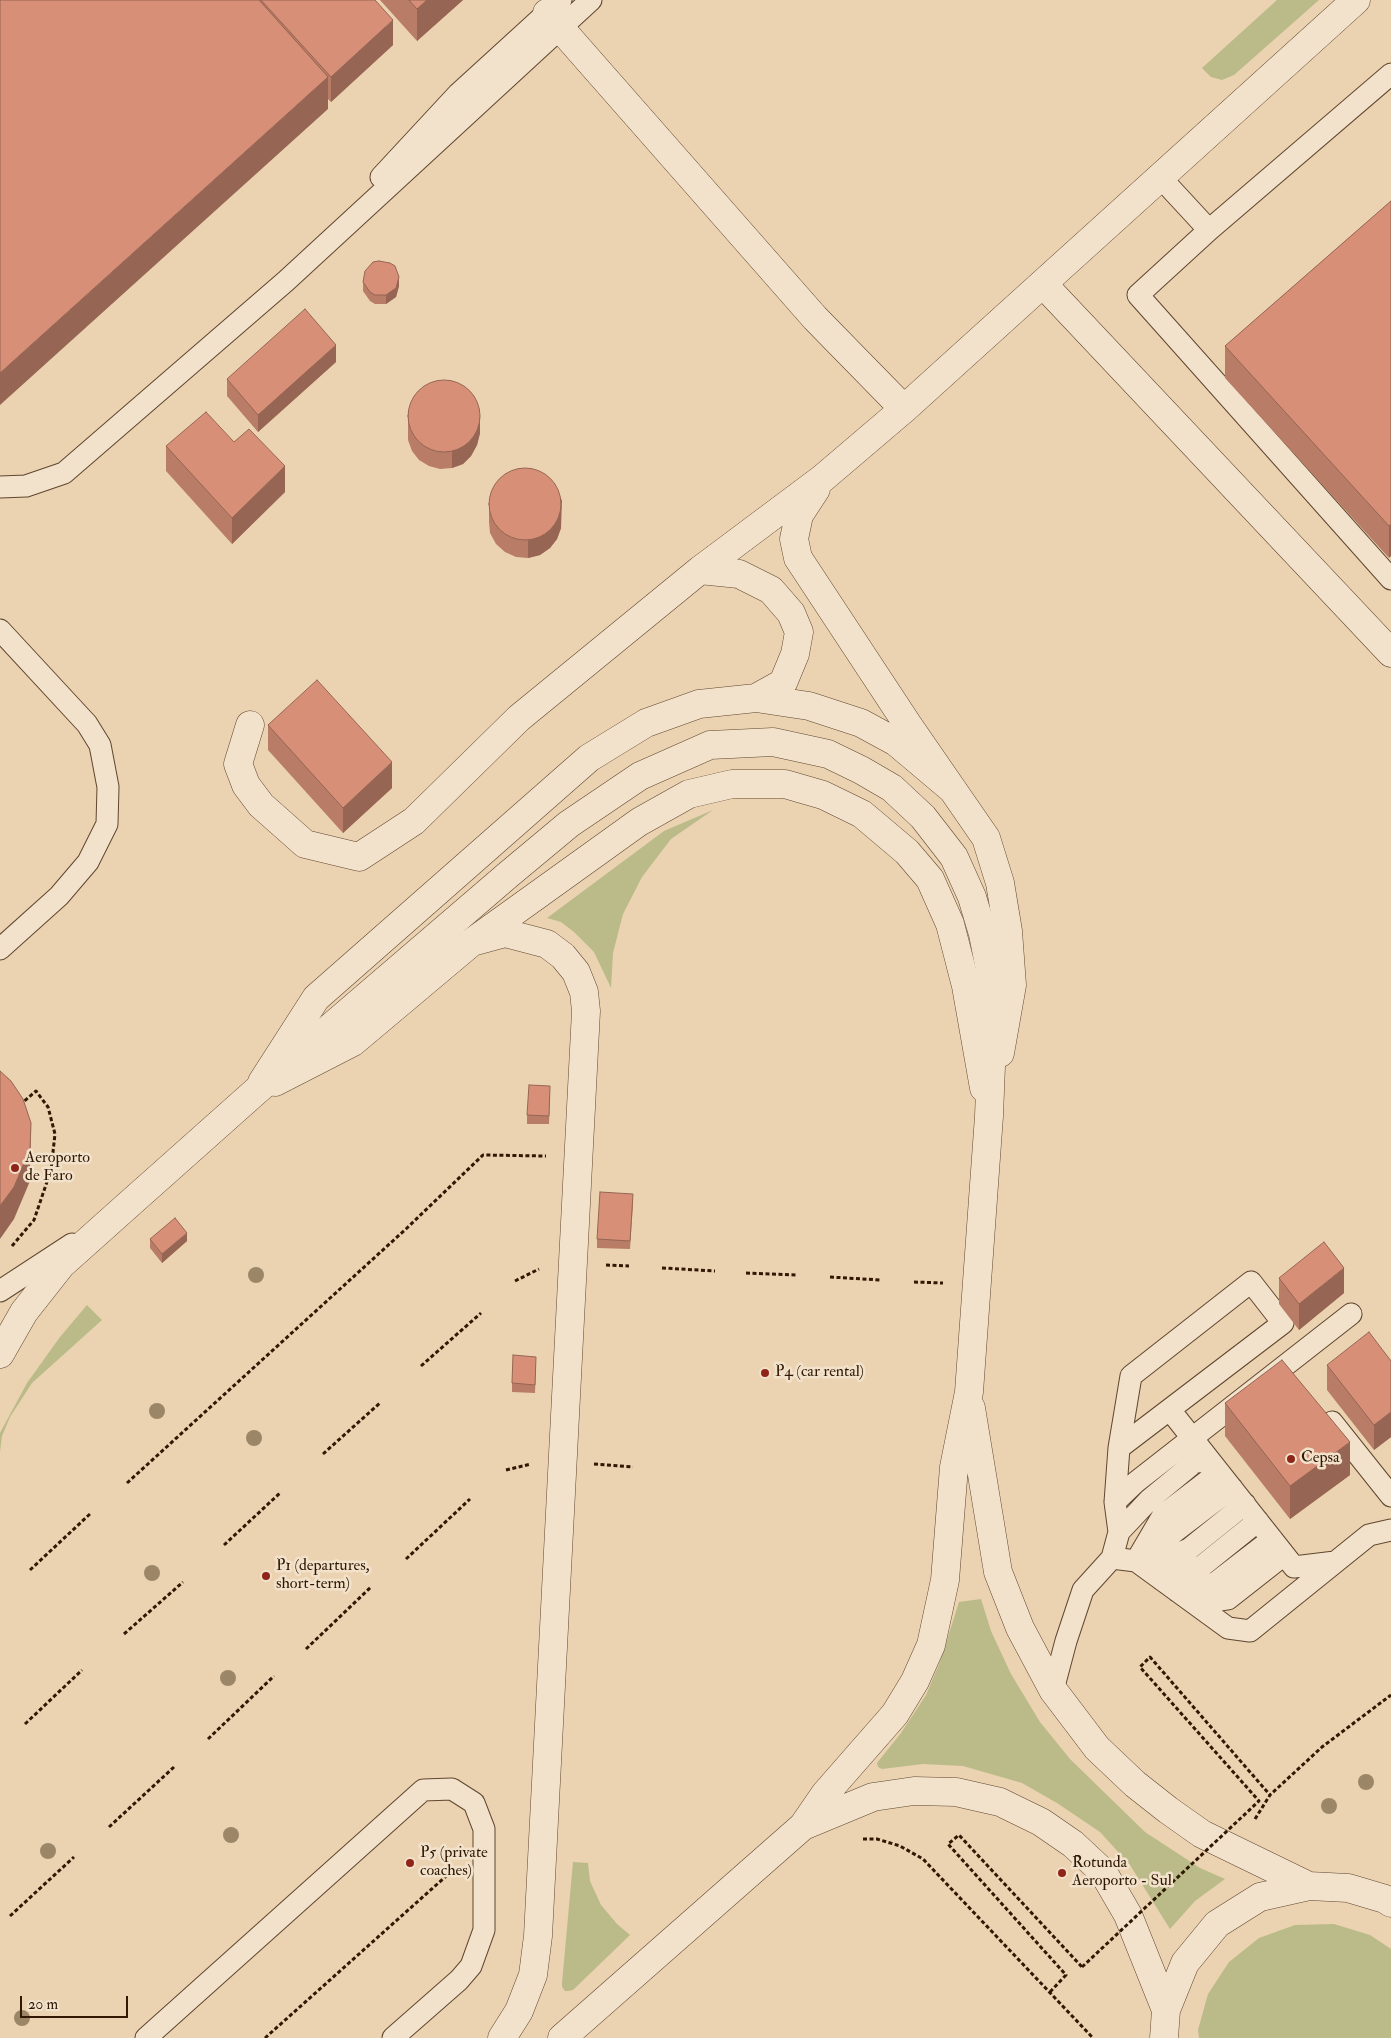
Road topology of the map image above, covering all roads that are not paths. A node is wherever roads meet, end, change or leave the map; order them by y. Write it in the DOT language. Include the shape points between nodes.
graph roads {
  1 [pos="591,0"];
  2 [pos="1356,0"];
  3 [pos="556,14"];
  4 [pos="1391,74"];
  5 [pos="1160,177"];
  6 [pos="1209,230"];
  7 [pos="1043,284"];
  8 [pos="904,409"];
  9 [pos="823,478"];
  10 [pos="0,486"];
  11 [pos="700,570"];
  12 [pos="1391,580"];
  13 [pos="0,630"];
  14 [pos="1391,653"];
  15 [pos="756,698"];
  16 [pos="250,725"];
  17 [pos="953,790"];
  18 [pos="472,942"];
  19 [pos="0,949"];
  20 [pos="255,1092"];
  21 [pos="989,1116"];
  22 [pos="118,1214"];
  23 [pos="0,1291"];
  24 [pos="1351,1314"];
  25 [pos="12,1317"];
  26 [pos="1263,1338"];
  27 [pos="0,1354"];
  28 [pos="1292,1373"];
  29 [pos="969,1392"];
  30 [pos="1316,1403"];
  31 [pos="1170,1410"];
  32 [pos="1193,1439"];
  33 [pos="1119,1448"];
  34 [pos="1226,1481"];
  35 [pos="1391,1496"];
  36 [pos="1115,1502"];
  37 [pos="1258,1522"];
  38 [pos="1391,1530"];
  39 [pos="1119,1532"];
  40 [pos="1278,1547"];
  41 [pos="1112,1558"];
  42 [pos="1335,1562"];
  43 [pos="1155,1575"];
  44 [pos="1196,1604"];
  45 [pos="1053,1690"];
  46 [pos="803,1826"];
  47 [pos="1309,1886"];
  48 [pos="1391,1903"];
  49 [pos="1166,2010"];
  50 [pos="146,2038"];
  51 [pos="393,2038"];
  52 [pos="502,2038"];
  53 [pos="562,2038"];
  54 [pos="1164,2038"];
  1 -- 3 [label="lane"];
  2 -- 5 [label="street"];
  3 -- 8 [label="street" via="625,99 815,318"];
  3 -- 10 [label="lane" via="286,281 64,474 26,486"];
  4 -- 6 [label="lane"];
  5 -- 6 [label="lane"];
  5 -- 7 [label="street"];
  6 -- 12 [label="lane" via="1138,295"];
  7 -- 8 [label="street"];
  7 -- 14 [label="street"];
  8 -- 9 [label="street"];
  9 -- 11 [label="street"];
  9 -- 17 [label="street" via="798,515 794,539 798,558"];
  11 -- 15 [label="street" via="739,574 771,590 791,613 799,632 795,654 783,683"];
  11 -- 16 [label="street" via="519,718 414,820 359,857 306,844 261,804 246,785 238,764"];
  13 -- 19 [label="lane" via="87,724 100,745 108,787 107,824 88,862 59,896"];
  15 -- 17 [label="street" via="809,706 861,722 896,742"];
  15 -- 20 [label="street" via="699,704 646,723 589,758 316,998"];
  17 -- 21 [label="street" via="986,838 1000,883 1008,931 1012,985"];
  18 -- 20 [label="street" via="352,1042"];
  18 -- 21 [label="street" via="639,822 689,794 732,784 785,784 823,795 862,814 907,852 930,880 950,924 966,986"];
  18 -- 52 [label="street" via="505,934 547,944 576,972 584,992 586,1011 538,1936 532,1975 519,2011"];
  20 -- 21 [label="street" via="516,867 569,824 640,776 710,745 773,742 828,754 892,788 923,817 954,858 978,916 994,990"];
  20 -- 22 [label="street"];
  21 -- 29 [label="street"];
  22 -- 23 [label="lane"];
  22 -- 25 [label="street" via="61,1265"];
  24 -- 28 [label="lane"];
  25 -- 27 [label="street"];
  26 -- 28 [label="lane"];
  26 -- 31 [label="lane"];
  26 -- 33 [label="lane" via="1283,1323 1251,1282 1131,1376"];
  28 -- 32 [label="lane"];
  29 -- 45 [label="street" via="998,1572 1020,1628"];
  29 -- 46 [label="street" via="954,1467 945,1580 931,1645 895,1714 825,1794"];
  30 -- 35 [label="lane"];
  31 -- 32 [label="lane"];
  31 -- 33 [label="lane"];
  32 -- 34 [label="lane"];
  32 -- 36 [label="lane"];
  33 -- 36 [label="lane"];
  34 -- 37 [label="lane"];
  34 -- 39 [label="lane" via="1195,1462 1150,1499"];
  34 -- 43 [label="lane" via="1189,1549"];
  34 -- 43 [label="lane" via="1163,1515"];
  36 -- 39 [label="lane"];
  37 -- 40 [label="lane"];
  37 -- 43 [label="lane" via="1202,1566"];
  38 -- 42 [label="lane" via="1369,1535"];
  39 -- 41 [label="lane"];
  40 -- 42 [label="lane" via="1294,1567"];
  40 -- 43 [label="lane" via="1215,1583"];
  40 -- 44 [label="lane" via="1228,1599"];
  41 -- 43 [label="lane"];
  41 -- 45 [label="lane" via="1084,1590"];
  42 -- 44 [label="lane" via="1250,1631 1228,1628"];
  43 -- 44 [label="lane"];
  45 -- 47 [label="street" via="1097,1748 1168,1810 1202,1834"];
  46 -- 49 [label="street" via="873,1797 914,1791 956,1792 1000,1802 1041,1822 1073,1844 1103,1872 1128,1915"];
  46 -- 53 [label="street"];
  47 -- 48 [label="street" via="1348,1888"];
  47 -- 49 [label="street" via="1260,1897 1217,1924 1185,1962"];
  49 -- 54 [label="street"];
  50 -- 51 [label="lane" via="423,1790 452,1789 474,1803 484,1829 484,1930 471,1966"];
}
